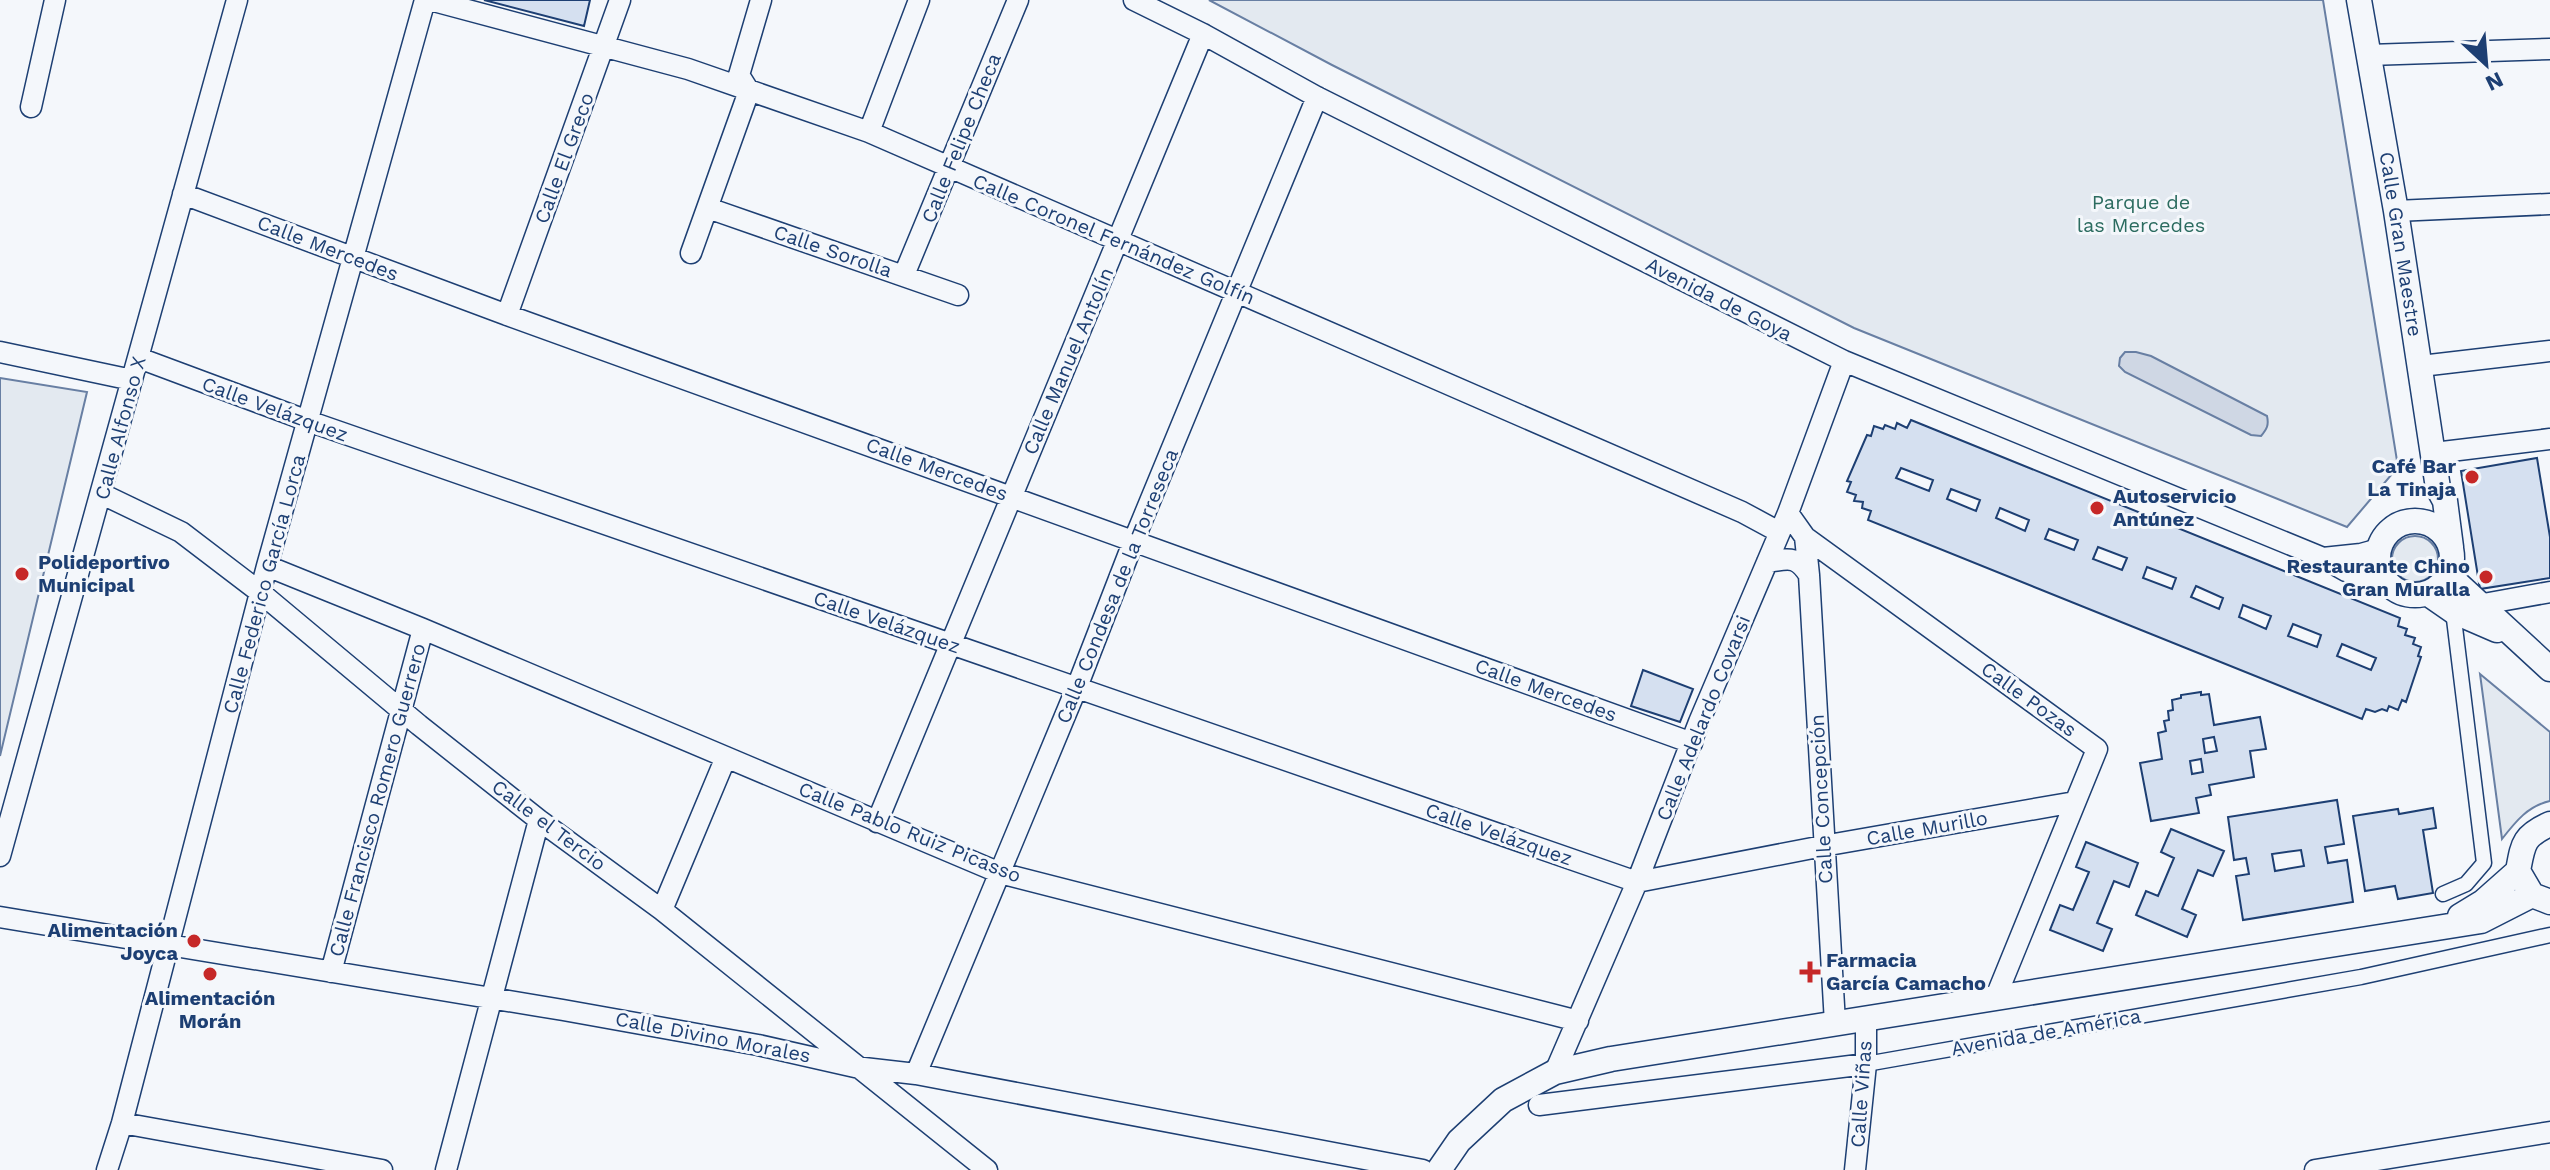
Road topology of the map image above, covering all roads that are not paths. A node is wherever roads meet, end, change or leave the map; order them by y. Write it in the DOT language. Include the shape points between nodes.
graph roads {
  1 [pos="55,0"];
  2 [pos="237,0"];
  3 [pos="427,0"];
  4 [pos="620,0"];
  5 [pos="761,0"];
  6 [pos="919,0"];
  7 [pos="1018,0"];
  8 [pos="1134,0"];
  9 [pos="2359,0"];
  10 [pos="1203,34"];
  11 [pos="603,46"];
  12 [pos="2550,49"];
  13 [pos="2369,55"];
  14 [pos="749,91"];
  15 [pos="1317,97"];
  16 [pos="31,107"];
  17 [pos="869,132"];
  18 [pos="949,168"];
  19 [pos="183,194"];
  20 [pos="2550,204"];
  21 [pos="708,208"];
  22 [pos="2396,211"];
  23 [pos="1118,242"];
  24 [pos="691,253"];
  25 [pos="352,257"];
  26 [pos="904,275"];
  27 [pos="1237,292"];
  28 [pos="958,295"];
  29 [pos="507,315"];
  30 [pos="2550,351"];
  31 [pos="0,352"];
  32 [pos="139,358"];
  33 [pos="1844,361"];
  34 [pos="2421,366"];
  35 [pos="132,380"];
  36 [pos="308,421"];
  37 [pos="2550,439"];
  38 [pos="2434,453"];
  39 [pos="2438,488"];
  40 [pos="102,494"];
  41 [pos="1011,496"];
  42 [pos="2414,521"];
  43 [pos="1784,523"];
  44 [pos="1805,537"];
  45 [pos="1134,540"];
  46 [pos="2451,547"];
  47 [pos="2379,549"];
  48 [pos="2323,558"];
  49 [pos="1767,562"];
  50 [pos="267,566"];
  51 [pos="1809,575"];
  52 [pos="2448,575"];
  53 [pos="2390,585"];
  54 [pos="2550,592"];
  55 [pos="261,593"];
  56 [pos="2427,593"];
  57 [pos="2478,605"];
  58 [pos="2453,611"];
  59 [pos="423,629"];
  60 [pos="2514,637"];
  61 [pos="950,644"];
  62 [pos="2550,669"];
  63 [pos="1077,687"];
  64 [pos="400,710"];
  65 [pos="1692,743"];
  66 [pos="726,757"];
  67 [pos="2075,802"];
  68 [pos="539,820"];
  69 [pos="877,822"];
  70 [pos="2550,824"];
  71 [pos="1823,846"];
  72 [pos="0,856"];
  73 [pos="2518,871"];
  74 [pos="1000,873"];
  75 [pos="1637,882"];
  76 [pos="2443,894"];
  77 [pos="2541,898"];
  78 [pos="662,910"];
  79 [pos="0,917"];
  80 [pos="2446,925"];
  81 [pos="2550,935"];
  82 [pos="168,945"];
  83 [pos="331,972"];
  84 [pos="490,999"];
  85 [pos="1995,999"];
  86 [pos="1866,1019"];
  87 [pos="1578,1021"];
  88 [pos="1835,1023"];
  89 [pos="1866,1064"];
  90 [pos="855,1067"];
  91 [pos="1555,1072"];
  92 [pos="916,1074"];
  93 [pos="1539,1105"];
  94 [pos="122,1123"];
  95 [pos="2550,1132"];
  96 [pos="107,1170"];
  97 [pos="382,1170"];
  98 [pos="446,1170"];
  99 [pos="987,1170"];
  100 [pos="1423,1170"];
  101 [pos="1439,1170"];
  102 [pos="1855,1170"];
  103 [pos="2315,1170"];
  1 -- 16 [label="street"];
  2 -- 19 [label="street, Calle Alfonso X"];
  3 -- 11 [label="street, Calle Coronel Fernández Golfín"];
  3 -- 25 [label="street, Calle Federico García Lorca"];
  4 -- 11 [label="street, Calle El Greco"];
  5 -- 14 [label="street" via="739,75"];
  6 -- 17 [label="street"];
  7 -- 18 [label="street, Calle Felipe Checa"];
  8 -- 10 [label="street, Avenida de Goya"];
  9 -- 13 [label="street, Calle Gran Maestre"];
  10 -- 15 [label="street, Avenida de Goya"];
  10 -- 23 [label="street, Calle Manuel Antolín"];
  11 -- 14 [label="street, Calle Coronel Fernández Golfín"];
  11 -- 29 [label="street, Calle El Greco"];
  12 -- 13 [label="street"];
  13 -- 22 [label="street, Calle Gran Maestre"];
  14 -- 17 [label="street, Calle Coronel Fernández Golfín"];
  14 -- 21 [label="street"];
  15 -- 27 [label="street, Calle Condesa de la Torreseca"];
  15 -- 33 [label="street, Avenida de Goya"];
  17 -- 18 [label="street, Calle Coronel Fernández Golfín"];
  18 -- 23 [label="street, Calle Coronel Fernández Golfín"];
  18 -- 26 [label="street, Calle Felipe Checa"];
  19 -- 25 [label="street, Calle Mercedes"];
  19 -- 32 [label="street, Calle Alfonso X"];
  20 -- 22 [label="street"];
  21 -- 24 [label="street"];
  21 -- 26 [label="street, Calle Sorolla"];
  22 -- 34 [label="street, Calle Gran Maestre"];
  23 -- 27 [label="street, Calle Coronel Fernández Golfín"];
  23 -- 41 [label="street, Calle Manuel Antolín"];
  25 -- 29 [label="street, Calle Mercedes"];
  25 -- 36 [label="street, Calle Federico García Lorca"];
  26 -- 28 [label="street, Calle Sorolla"];
  27 -- 43 [label="street, Calle Coronel Fernández Golfín" via="1742,512"];
  27 -- 45 [label="street, Calle Condesa de la Torreseca"];
  29 -- 41 [label="street, Calle Mercedes"];
  30 -- 34 [label="street"];
  31 -- 35 [label="street"];
  32 -- 35 [label="street, Calle Alfonso X"];
  32 -- 36 [label="street, Calle Velázquez"];
  33 -- 43 [label="street, Calle Adelardo Covarsi"];
  33 -- 48 [label="street, Avenida de Goya"];
  34 -- 38 [label="street, Calle Gran Maestre"];
  35 -- 40 [label="street, Calle Alfonso X"];
  36 -- 50 [label="street, Calle Federico García Lorca"];
  36 -- 61 [label="street, Calle Velázquez"];
  37 -- 38 [label="street"];
  38 -- 39 [label="street, Calle Gran Maestre"];
  39 -- 42 [label="street"];
  39 -- 46 [label="street, Calle Gran Maestre" via="2445,501"];
  40 -- 55 [label="street, Calle el Tercio" via="181,532"];
  40 -- 72 [label="street, Calle Alfonso X"];
  41 -- 45 [label="street, Calle Mercedes"];
  41 -- 61 [label="street, Calle Manuel Antolín"];
  42 -- 46 [label="street" via="2437,528"];
  42 -- 47 [label="street" via="2398,524"];
  43 -- 44 [label="street, Calle Pozas"];
  43 -- 49 [label="street, Calle Adelardo Covarsi"];
  44 -- 51 [label="street, Calle Concepción"];
  44 -- 67 [label="street, Calle Pozas" via="2097,749"];
  45 -- 63 [label="street, Calle Condesa de la Torreseca"];
  45 -- 65 [label="street, Calle Mercedes"];
  46 -- 52 [label="street"];
  47 -- 48 [label="street, Avenida de Goya"];
  47 -- 53 [label="street" via="2378,562"];
  48 -- 53 [label="street, Avenida de Goya"];
  49 -- 51 [label="street" via="1790,559 1801,563"];
  49 -- 65 [label="street, Calle Adelardo Covarsi"];
  50 -- 55 [label="street, Calle Federico García Lorca"];
  50 -- 59 [label="street, Calle Pablo Ruiz Picasso"];
  51 -- 71 [label="street, Calle Concepción"];
  52 -- 56 [label="street"];
  52 -- 57 [label="street"];
  53 -- 56 [label="street" via="2413,595"];
  54 -- 57 [label="street"];
  55 -- 64 [label="street, Calle el Tercio"];
  55 -- 82 [label="street, Calle Federico García Lorca"];
  56 -- 58 [label="street"];
  57 -- 60 [label="street"];
  58 -- 60 [label="street"];
  58 -- 76 [label="street" via="2484,863 2466,884"];
  59 -- 64 [label="street, Calle Francisco Romero Guerrero"];
  59 -- 66 [label="street, Calle Pablo Ruiz Picasso"];
  60 -- 62 [label="street"];
  61 -- 63 [label="street, Calle Velázquez"];
  61 -- 69 [label="street, Calle Manuel Antolín"];
  63 -- 74 [label="street, Calle Condesa de la Torreseca"];
  63 -- 75 [label="street, Calle Velázquez"];
  64 -- 68 [label="street, Calle el Tercio"];
  64 -- 83 [label="street, Calle Francisco Romero Guerrero"];
  65 -- 75 [label="street, Calle Adelardo Covarsi"];
  66 -- 69 [label="street, Calle Pablo Ruiz Picasso"];
  66 -- 78 [label="street"];
  67 -- 71 [label="street, Calle Murillo"];
  67 -- 85 [label="street, Calle Pozas"];
  68 -- 78 [label="street, Calle el Tercio"];
  68 -- 84 [label="street"];
  69 -- 74 [label="street, Calle Pablo Ruiz Picasso"];
  70 -- 73 [label="street" via="2523,842"];
  71 -- 75 [label="street, Calle Murillo"];
  71 -- 88 [label="street, Calle Concepción"];
  73 -- 77 [label="street"];
  73 -- 80 [label="street"];
  74 -- 87 [label="street, Calle Pablo Ruiz Picasso"];
  74 -- 92 [label="street, Calle Condesa de la Torreseca"];
  75 -- 87 [label="street, Calle Adelardo Covarsi"];
  77 -- 80 [label="street, Avenida de América" via="2481,921"];
  78 -- 90 [label="street, Calle el Tercio"];
  79 -- 82 [label="street, Calle Divino Morales"];
  80 -- 85 [label="street, Avenida de América"];
  81 -- 89 [label="street, Avenida de América" via="2361,977"];
  82 -- 83 [label="street, Calle Divino Morales"];
  82 -- 94 [label="street, Calle Federico García Lorca"];
  83 -- 84 [label="street, Calle Divino Morales"];
  84 -- 90 [label="street, Calle Divino Morales"];
  84 -- 98 [label="street"];
  85 -- 86 [label="street, Avenida de América"];
  86 -- 88 [label="street, Avenida de América"];
  86 -- 89 [label="street, Calle Viñas"];
  87 -- 91 [label="street, Calle Adelardo Covarsi"];
  88 -- 91 [label="street, Avenida de América"];
  89 -- 93 [label="street, Avenida de América"];
  89 -- 102 [label="street, Calle Viñas"];
  90 -- 92 [label="street, Calle Divino Morales"];
  90 -- 99 [label="street, Calle el Tercio"];
  91 -- 101 [label="street, Avenida de América" via="1503,1100 1478,1121"];
  92 -- 100 [label="street, Calle Divino Morales"];
  94 -- 96 [label="street, Calle Federico García Lorca"];
  94 -- 97 [label="street"];
  95 -- 103 [label="street"];
}
